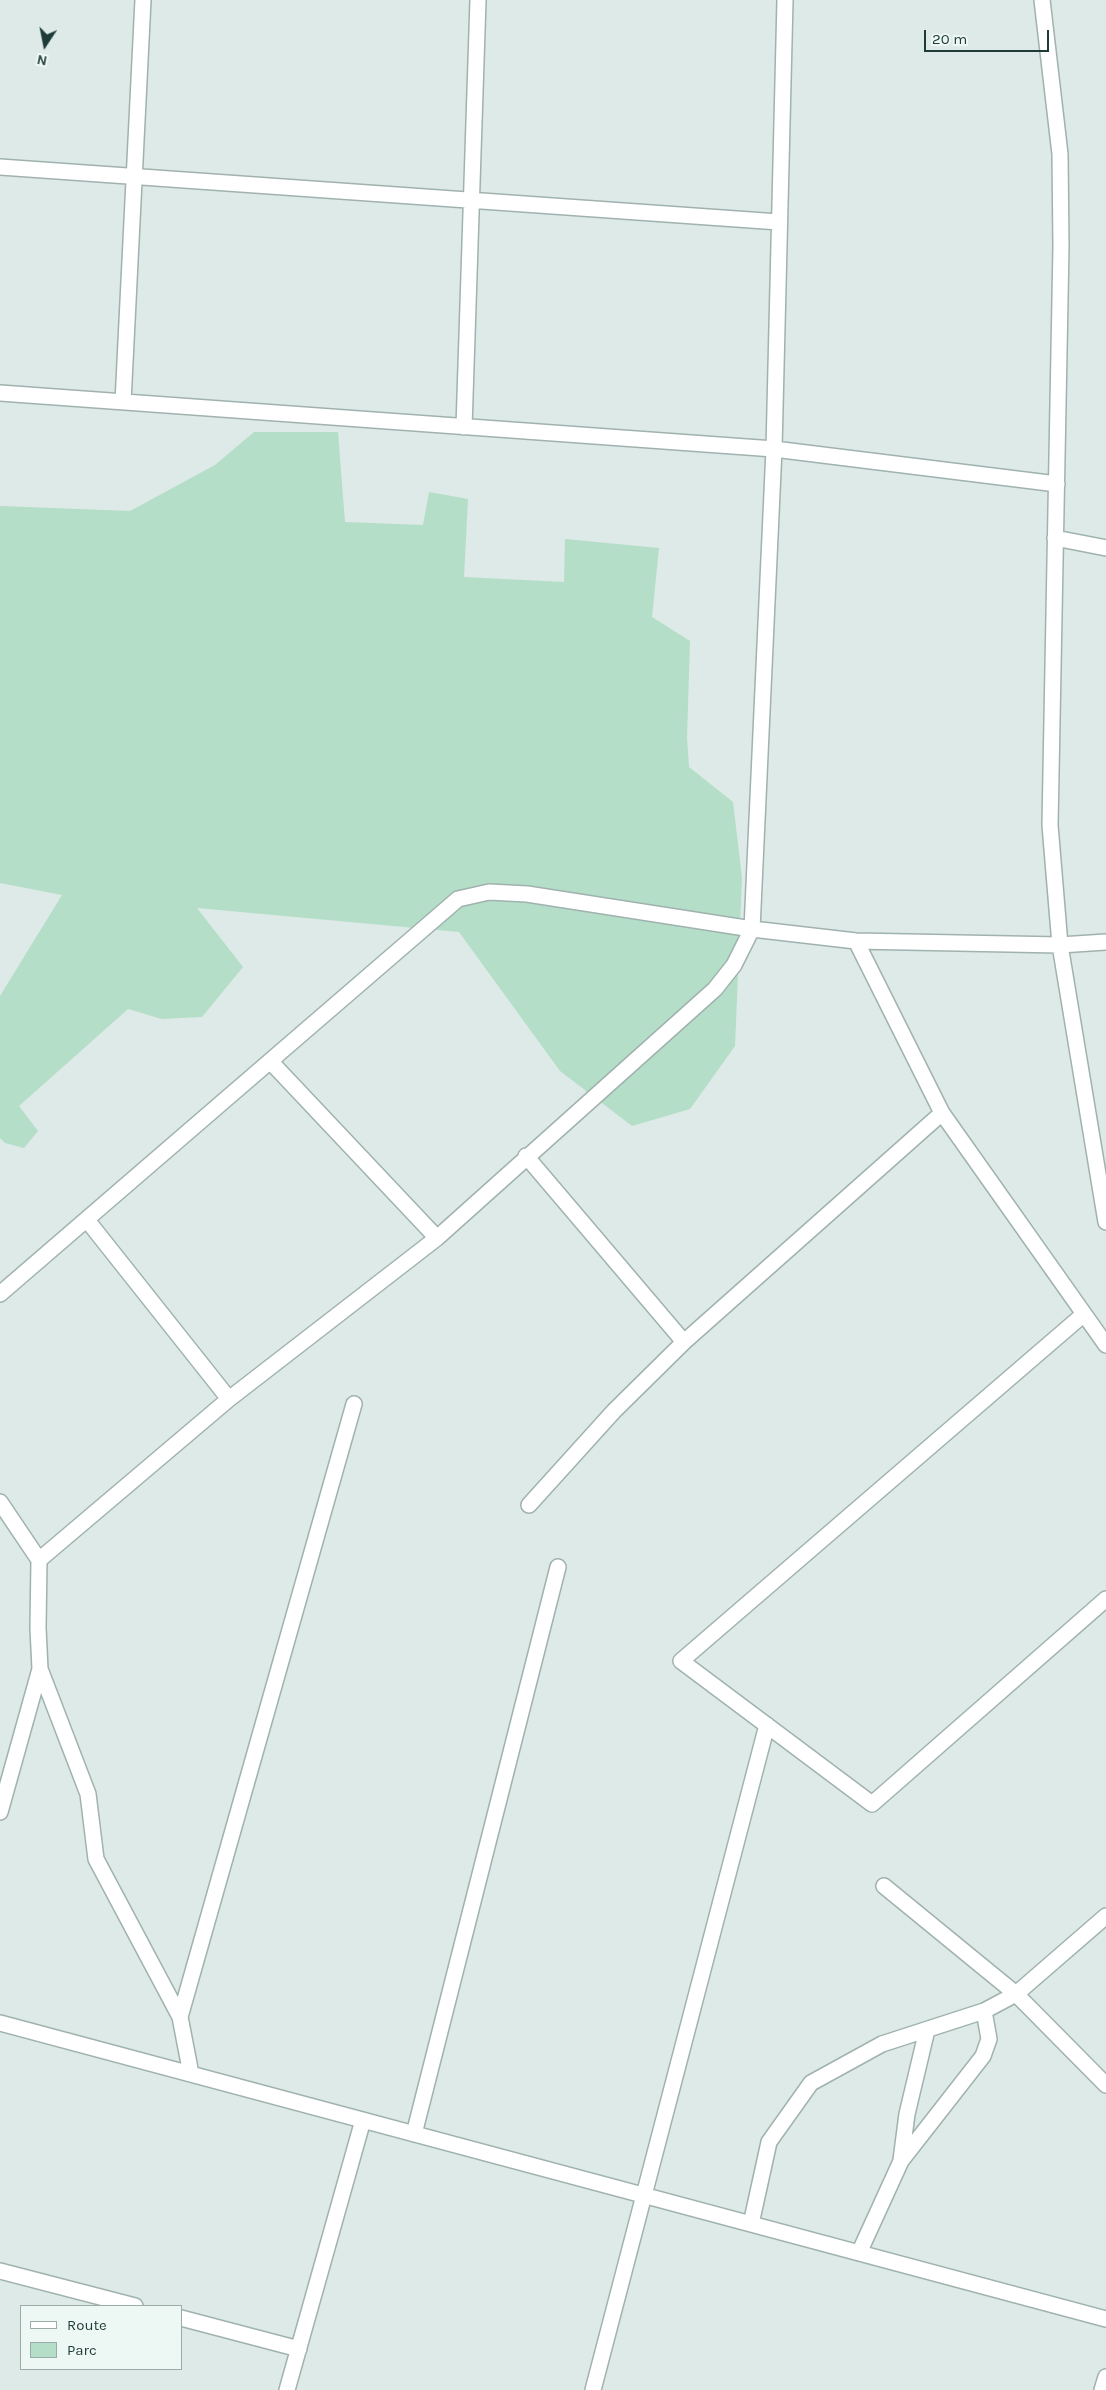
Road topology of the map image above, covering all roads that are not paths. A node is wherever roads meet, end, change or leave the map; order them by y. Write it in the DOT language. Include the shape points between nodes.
graph roads {
  1 [pos="143,0"];
  2 [pos="478,0"];
  3 [pos="785,0"];
  4 [pos="1042,0"];
  5 [pos="0,168"];
  6 [pos="134,177"];
  7 [pos="472,200"];
  8 [pos="779,222"];
  9 [pos="0,393"];
  10 [pos="124,402"];
  11 [pos="464,426"];
  12 [pos="774,449"];
  13 [pos="1056,484"];
  14 [pos="1055,538"];
  15 [pos="1106,548"];
  16 [pos="752,929"];
  17 [pos="856,941"];
  18 [pos="1106,942"];
  19 [pos="1060,945"];
  20 [pos="270,1062"];
  21 [pos="942,1113"];
  22 [pos="526,1156"];
  23 [pos="87,1220"];
  24 [pos="1106,1222"];
  25 [pos="437,1238"];
  26 [pos="0,1294"];
  27 [pos="1084,1314"];
  28 [pos="1103,1335"];
  29 [pos="684,1342"];
  30 [pos="230,1399"];
  31 [pos="354,1404"];
  32 [pos="0,1502"];
  33 [pos="529,1505"];
  34 [pos="39,1560"];
  35 [pos="558,1567"];
  36 [pos="1106,1599"];
  37 [pos="40,1669"];
  38 [pos="767,1725"];
  39 [pos="0,1812"];
  40 [pos="884,1886"];
  41 [pos="1106,1916"];
  42 [pos="1016,1994"];
  43 [pos="984,2011"];
  44 [pos="180,2017"];
  45 [pos="0,2023"];
  46 [pos="927,2030"];
  47 [pos="191,2074"];
  48 [pos="1106,2085"];
  49 [pos="363,2120"];
  50 [pos="414,2134"];
  51 [pos="901,2162"];
  52 [pos="643,2195"];
  53 [pos="750,2224"];
  54 [pos="860,2253"];
  55 [pos="0,2271"];
  56 [pos="131,2305"];
  57 [pos="182,2318"];
  58 [pos="1106,2320"];
  59 [pos="299,2349"];
  60 [pos="1106,2377"];
  61 [pos="287,2390"];
  62 [pos="593,2390"];
  63 [pos="1102,2390"];
  1 -- 6 [label="street"];
  2 -- 7 [label="street"];
  3 -- 8 [label="street"];
  4 -- 13 [label="street" via="1060,154"];
  5 -- 6 [label="street"];
  6 -- 7 [label="street"];
  6 -- 10 [label="street"];
  7 -- 8 [label="street"];
  7 -- 11 [label="street"];
  8 -- 12 [label="street"];
  9 -- 10 [label="street"];
  10 -- 11 [label="street"];
  11 -- 12 [label="street"];
  12 -- 13 [label="street"];
  12 -- 16 [label="street"];
  13 -- 14 [label="street"];
  14 -- 15 [label="street"];
  14 -- 19 [label="street" via="1050,825"];
  16 -- 17 [label="street"];
  16 -- 20 [label="street" via="527,894 489,892 458,899"];
  16 -- 22 [label="street" via="734,965 715,989"];
  17 -- 19 [label="street"];
  17 -- 21 [label="street"];
  18 -- 19 [label="street"];
  19 -- 24 [label="street"];
  20 -- 23 [label="street"];
  20 -- 25 [label="street"];
  21 -- 27 [label="street"];
  21 -- 29 [label="street"];
  22 -- 25 [label="street"];
  22 -- 29 [label="street"];
  23 -- 26 [label="street"];
  23 -- 30 [label="street"];
  25 -- 30 [label="street"];
  27 -- 28 [label="street"];
  27 -- 38 [label="street" via="682,1661"];
  29 -- 33 [label="street" via="614,1411"];
  30 -- 34 [label="street"];
  31 -- 44 [label="street"];
  32 -- 34 [label="street"];
  34 -- 37 [label="street"];
  35 -- 50 [label="street"];
  36 -- 38 [label="street" via="872,1804"];
  37 -- 39 [label="street"];
  37 -- 44 [label="street" via="88,1794 96,1859"];
  38 -- 52 [label="street"];
  40 -- 42 [label="street"];
  41 -- 42 [label="street"];
  42 -- 43 [label="street"];
  42 -- 48 [label="street"];
  43 -- 46 [label="street"];
  43 -- 51 [label="street" via="989,2039 984,2056"];
  44 -- 47 [label="street"];
  45 -- 47 [label="street"];
  46 -- 51 [label="street" via="907,2114"];
  46 -- 53 [label="street" via="882,2044 811,2083 769,2142"];
  47 -- 49 [label="street"];
  49 -- 50 [label="street"];
  49 -- 59 [label="street"];
  50 -- 52 [label="street"];
  51 -- 54 [label="street"];
  52 -- 53 [label="street"];
  52 -- 62 [label="street"];
  53 -- 54 [label="street"];
  54 -- 58 [label="street"];
  55 -- 56 [label="street"];
  57 -- 59 [label="street"];
  59 -- 61 [label="street"];
  60 -- 63 [label="street"];
}
